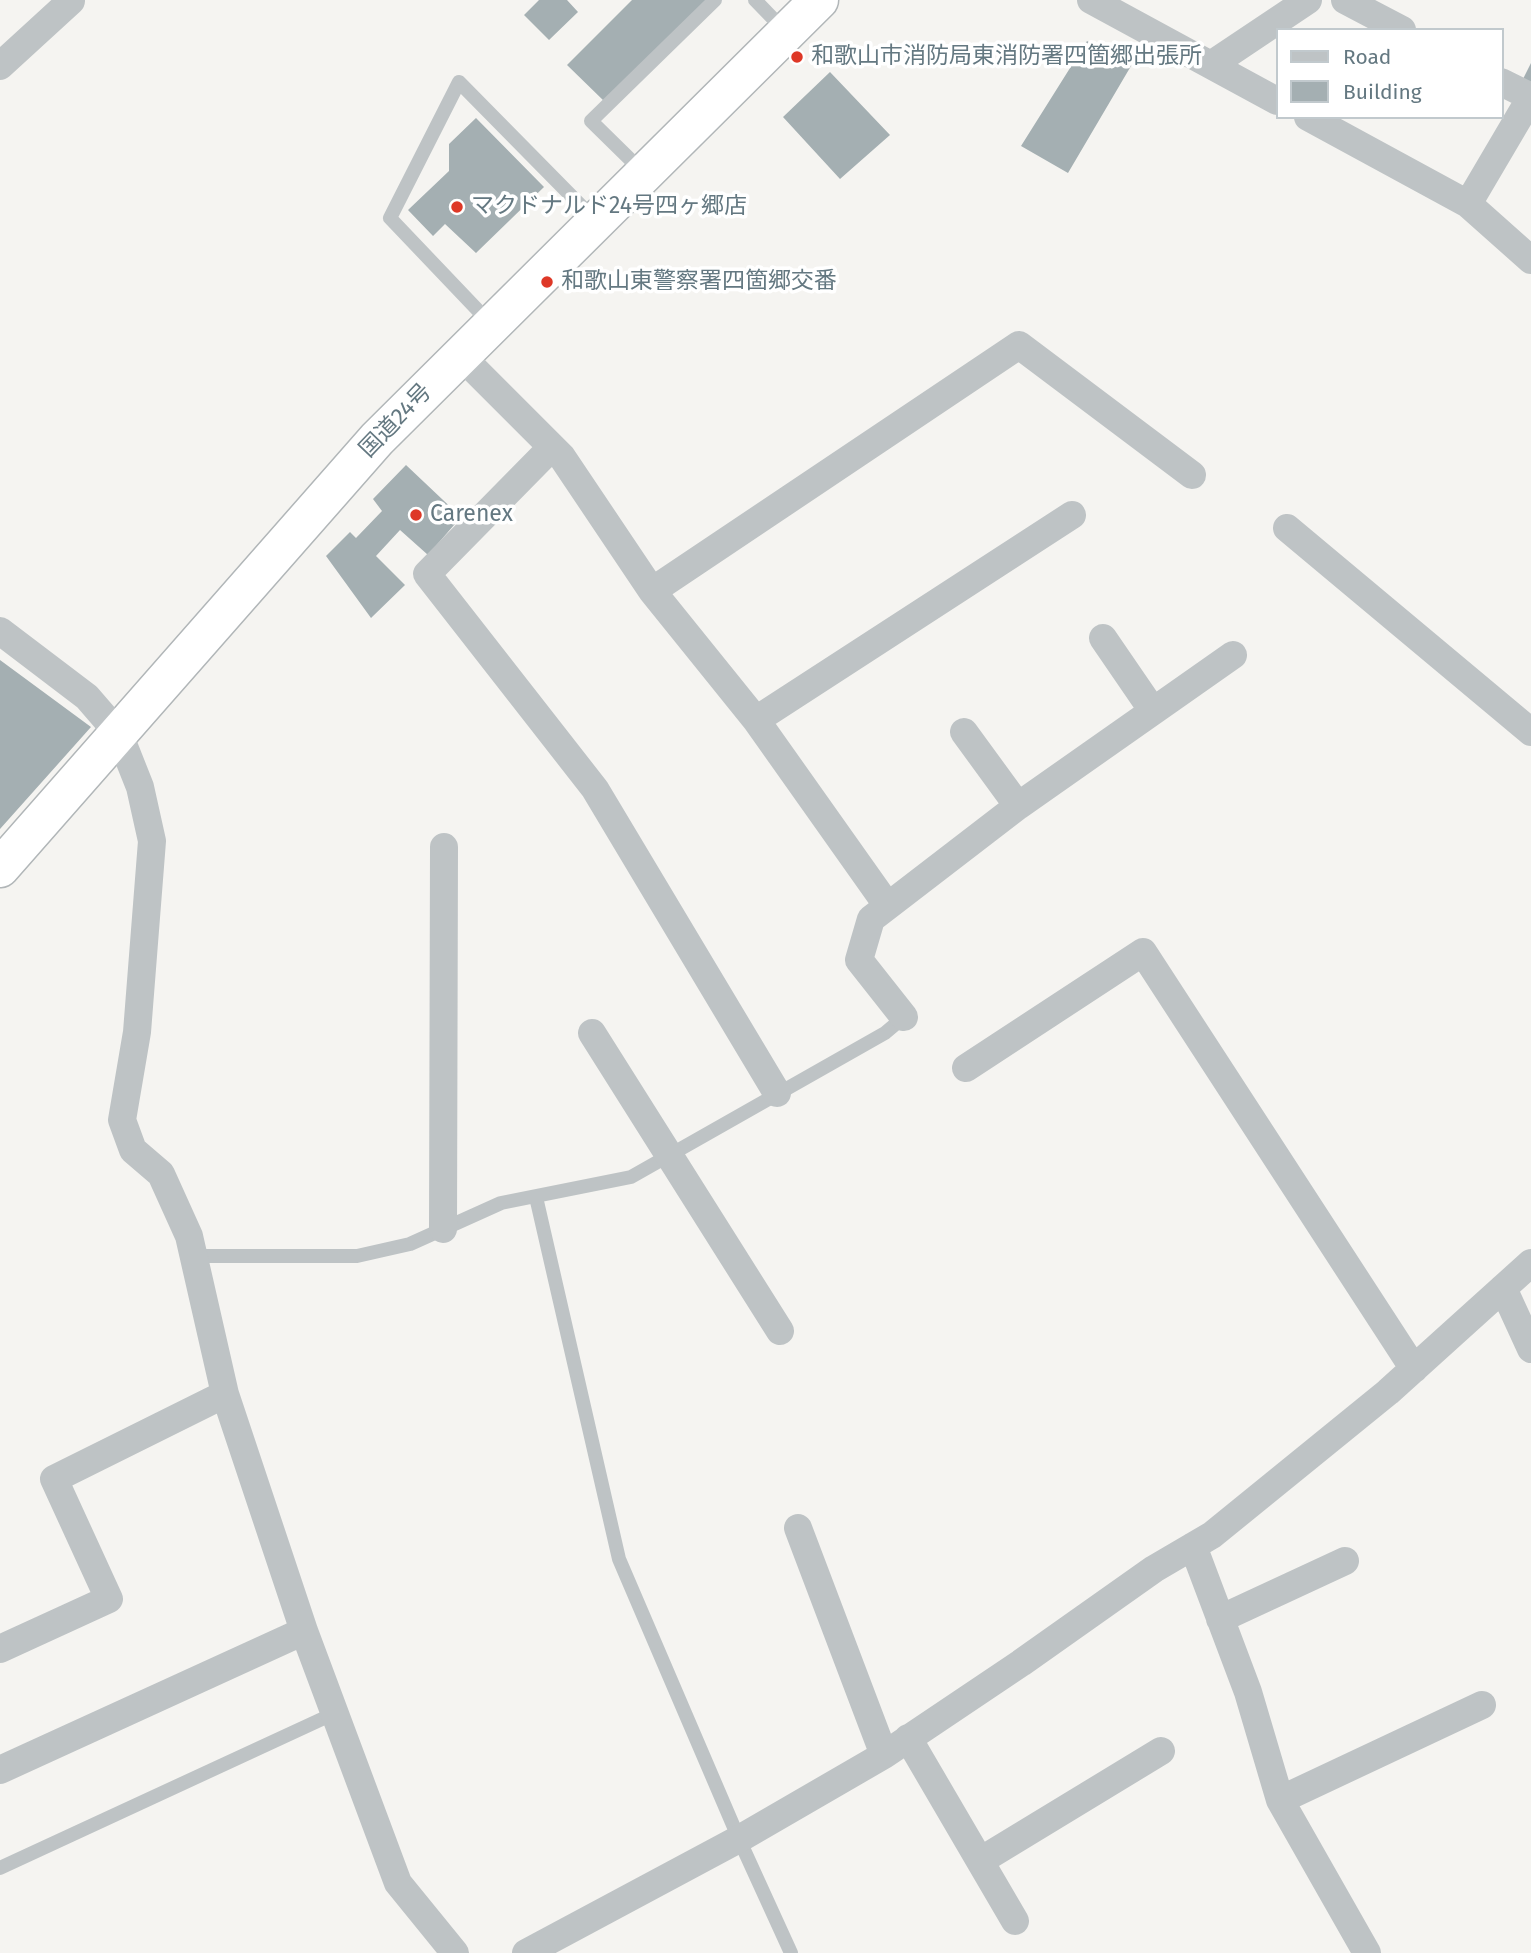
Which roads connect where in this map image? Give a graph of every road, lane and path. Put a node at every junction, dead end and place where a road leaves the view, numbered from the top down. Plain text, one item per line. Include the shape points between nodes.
1 (715, 0) edge
2 (755, 0) edge
3 (818, 0) edge
4 (1091, 0) edge
5 (1308, 0) edge
6 (1345, 0) edge
7 (71, 1) edge
8 (1131, 7) edge
9 (1398, 28) edge
10 (786, 32) junction
11 (1211, 65) junction
12 (0, 66) edge
13 (1503, 83) edge
14 (1531, 97) edge
15 (1276, 100) edge
16 (1312, 119) edge
17 (644, 173) junction
18 (1468, 204) junction
19 (596, 221) junction
20 (1531, 260) edge
21 (491, 324) junction
22 (460, 355) junction
23 (552, 447) junction
24 (1192, 475) dead end
25 (1072, 515) dead end
26 (1287, 528) dead end
27 (652, 591) junction
28 (0, 631) edge
29 (1103, 638) dead end
30 (1233, 655) dead end
31 (1153, 711) junction
32 (756, 720) junction
33 (964, 732) dead end
34 (1531, 732) edge
35 (119, 734) junction
36 (1018, 806) junction
37 (444, 847) dead end
38 (0, 868) edge
39 (887, 905) junction
40 (904, 1017) joint
41 (592, 1033) dead end
42 (966, 1068) dead end
43 (777, 1093) junction
44 (668, 1155) junction
45 (536, 1197) junction
46 (443, 1229) junction
47 (193, 1256) junction
48 (1531, 1263) edge
49 (1503, 1289) junction
50 (780, 1331) dead end
51 (1531, 1349) edge
52 (1414, 1369) junction
53 (225, 1394) junction
54 (797, 1528) dead end
55 (1192, 1546) junction
56 (1345, 1561) dead end
57 (1220, 1619) junction
58 (304, 1631) junction
59 (0, 1649) edge
60 (1482, 1705) dead end
61 (335, 1713) junction
62 (908, 1738) junction
63 (1161, 1751) dead end
64 (884, 1755) junction
65 (0, 1770) edge
66 (1280, 1800) junction
67 (739, 1839) junction
68 (980, 1861) junction
69 (0, 1868) edge
70 (1015, 1921) dead end
71 (455, 1953) edge
72 (526, 1953) edge
73 (791, 1953) edge
74 (1367, 1953) edge

1 - 17 lane via 591,121
2 - 10 lane
3 - 10 highway, 国道24号
4 - 8 street
5 - 11 street
6 - 9 street
7 - 12 street
8 - 11 street
10 - 17 highway, 国道24号
11 - 15 street
13 - 14 street
14 - 18 street
16 - 18 street
17 - 19 highway, 国道24号
18 - 20 street
19 - 21 highway, 国道24号
19 - 21 lane via 459,82 390,218
21 - 22 highway, 国道24号
22 - 23 street
22 - 35 highway, 国道24号 via 377,439
23 - 27 street
23 - 43 street via 427,574 595,789
24 - 27 street via 1019,345
25 - 32 street
26 - 34 street
27 - 32 street
28 - 35 street via 87,697
29 - 31 street
30 - 31 street
31 - 36 street
32 - 39 street
33 - 36 street
35 - 38 highway, 国道24号
35 - 47 street via 140,787 152,841 137,1032 122,1121 133,1150 161,1174
36 - 39 street
37 - 46 street
39 - 40 street via 871,919 859,960
40 - 43 lane via 885,1034
41 - 44 street
42 - 52 street via 1143,952
43 - 44 lane
44 - 45 lane via 631,1177
44 - 50 street
45 - 46 lane via 501,1203
45 - 67 lane via 620,1559
46 - 47 lane via 410,1244 357,1256
47 - 53 street
48 - 49 street
49 - 51 street
49 - 52 street
52 - 55 street via 1222,1527
53 - 58 street
53 - 59 street via 54,1479 109,1599
54 - 64 street
55 - 57 street
55 - 62 street
56 - 57 street
57 - 66 street via 1248,1692
58 - 61 street
58 - 65 street
60 - 66 street
61 - 69 lane
61 - 71 street via 398,1883
62 - 64 street
62 - 68 street
63 - 68 street
64 - 67 street
66 - 74 street
67 - 72 street
67 - 73 lane
68 - 70 street

